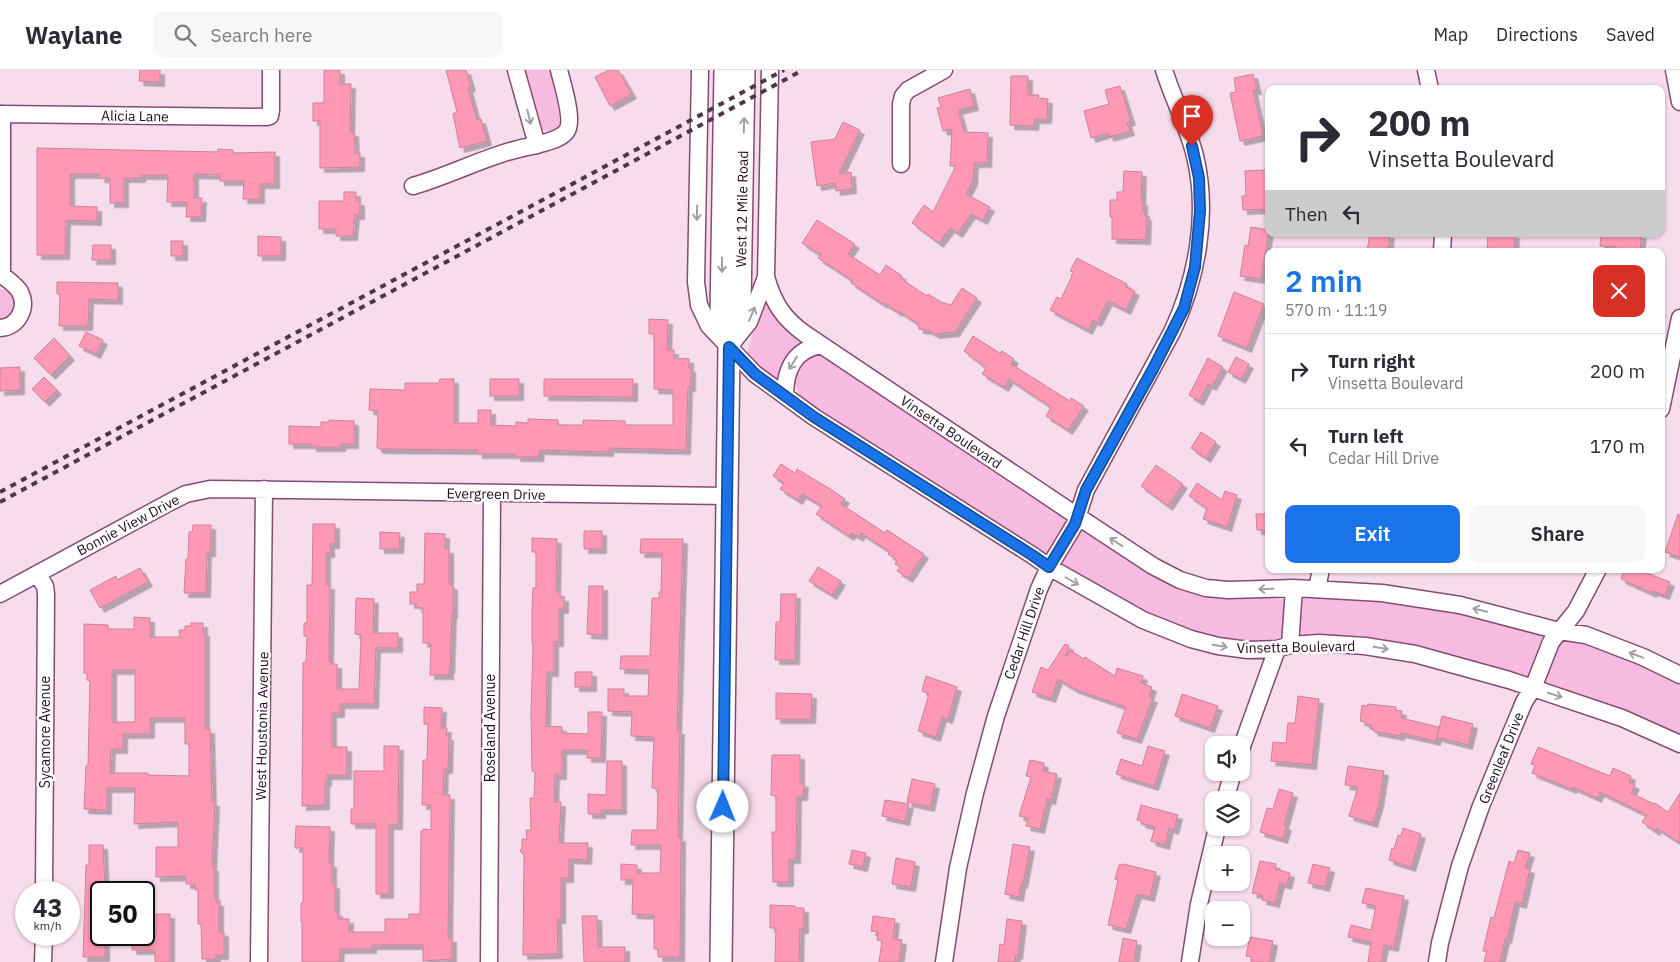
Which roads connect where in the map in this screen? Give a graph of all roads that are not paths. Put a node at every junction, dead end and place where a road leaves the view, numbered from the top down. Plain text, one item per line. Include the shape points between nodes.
1 (271, 70) edge
2 (516, 70) edge
3 (559, 70) edge
4 (700, 70) edge
5 (725, 70) edge
6 (744, 70) edge
7 (770, 70) edge
8 (944, 70) edge
9 (1164, 70) edge
10 (1426, 70) edge
11 (1674, 70) edge
12 (1429, 85) edge
13 (1680, 102) edge
14 (1, 114) edge
15 (536, 145) junction
16 (901, 164) dead end
17 (413, 186) dead end
18 (1, 276) edge
19 (766, 277) junction
20 (1680, 318) edge
21 (0, 328) edge
22 (821, 345) junction
23 (729, 347) junction
24 (1665, 390) edge
25 (785, 396) junction
26 (264, 489) junction
27 (492, 494) junction
28 (727, 496) junction
29 (1077, 516) junction
30 (1049, 567) junction
31 (1320, 573) edge
32 (1596, 573) edge
33 (38, 574) junction
34 (1294, 588) junction
35 (1317, 589) junction
36 (0, 594) edge
37 (1559, 630) junction
38 (1284, 647) junction
39 (1680, 675) edge
40 (1533, 688) junction
41 (1246, 736) edge
42 (1680, 744) edge
43 (1215, 836) edge
44 (44, 881) edge
45 (44, 946) edge
46 (44, 962) edge
47 (259, 962) edge
48 (489, 962) edge
49 (721, 962) edge
50 (944, 962) edge
51 (1190, 962) edge
52 (1437, 962) edge

1 - 14 street, Alicia Lane via 271,110 270,116 264,118
2 -> 15 street
3 - 15 street via 569,114 567,131 560,137
4 -> 23 street, Vinsetta Boulevard via 696,294 709,326
5 -> 23 main road, West 12 Mile Road via 722,316
23 -> 6 main road, West 12 Mile Road via 740,306
7 - 19 street, Vinsetta Boulevard
8 - 16 street via 903,96
9 - 29 street, Cedar Hill Drive via 1189,135 1199,178 1195,267 1184,308 1086,490
10 - 12 street
11 - 13 street
14 - 18 street
15 - 17 street via 501,153
18 - 21 street via 16,287 23,303 18,319 10,326
19 - 22 street, Vinsetta Boulevard via 783,315
23 -> 19 street, Vinsetta Boulevard via 749,322
20 - 24 street
22 -> 25 street via 795,358 787,376
22 - 29 street, Vinsetta Boulevard
23 - 25 street, Vinsetta Boulevard via 755,374
23 - 28 main road, West 12 Mile Road
25 - 30 street, Vinsetta Boulevard
26 - 27 street, Evergreen Drive
26 - 33 street, Bonnie View Drive via 210,489 186,494
26 - 47 street, West Houstonia Avenue
27 - 28 street, Evergreen Drive
27 - 48 street, Roseland Avenue
28 - 49 main road, West 12 Mile Road
29 - 30 street, Cedar Hill Drive
34 -> 29 street, Vinsetta Boulevard via 1228,590 1193,585 1153,566
30 -> 38 street, Vinsetta Boulevard via 1115,606 1169,631 1218,646 1248,650
30 - 50 street, Cedar Hill Drive via 1010,672 986,752 958,868
31 - 35 street
32 - 37 street, Greenleaf Drive via 1576,611
33 - 36 street, Bonnie View Drive
33 - 44 street, Sycamore Avenue via 46,594
34 - 35 street, Vinsetta Boulevard
34 - 38 street
37 -> 35 street, Vinsetta Boulevard via 1412,596
39 -> 37 street, Vinsetta Boulevard via 1586,635
37 - 40 street, Greenleaf Drive
38 -> 40 street, Vinsetta Boulevard via 1342,644 1415,654
38 - 41 street
40 -> 42 street, Vinsetta Boulevard via 1622,718
40 - 52 street, Greenleaf Drive via 1524,702 1481,806 1460,866
43 - 51 street
45 - 46 street

